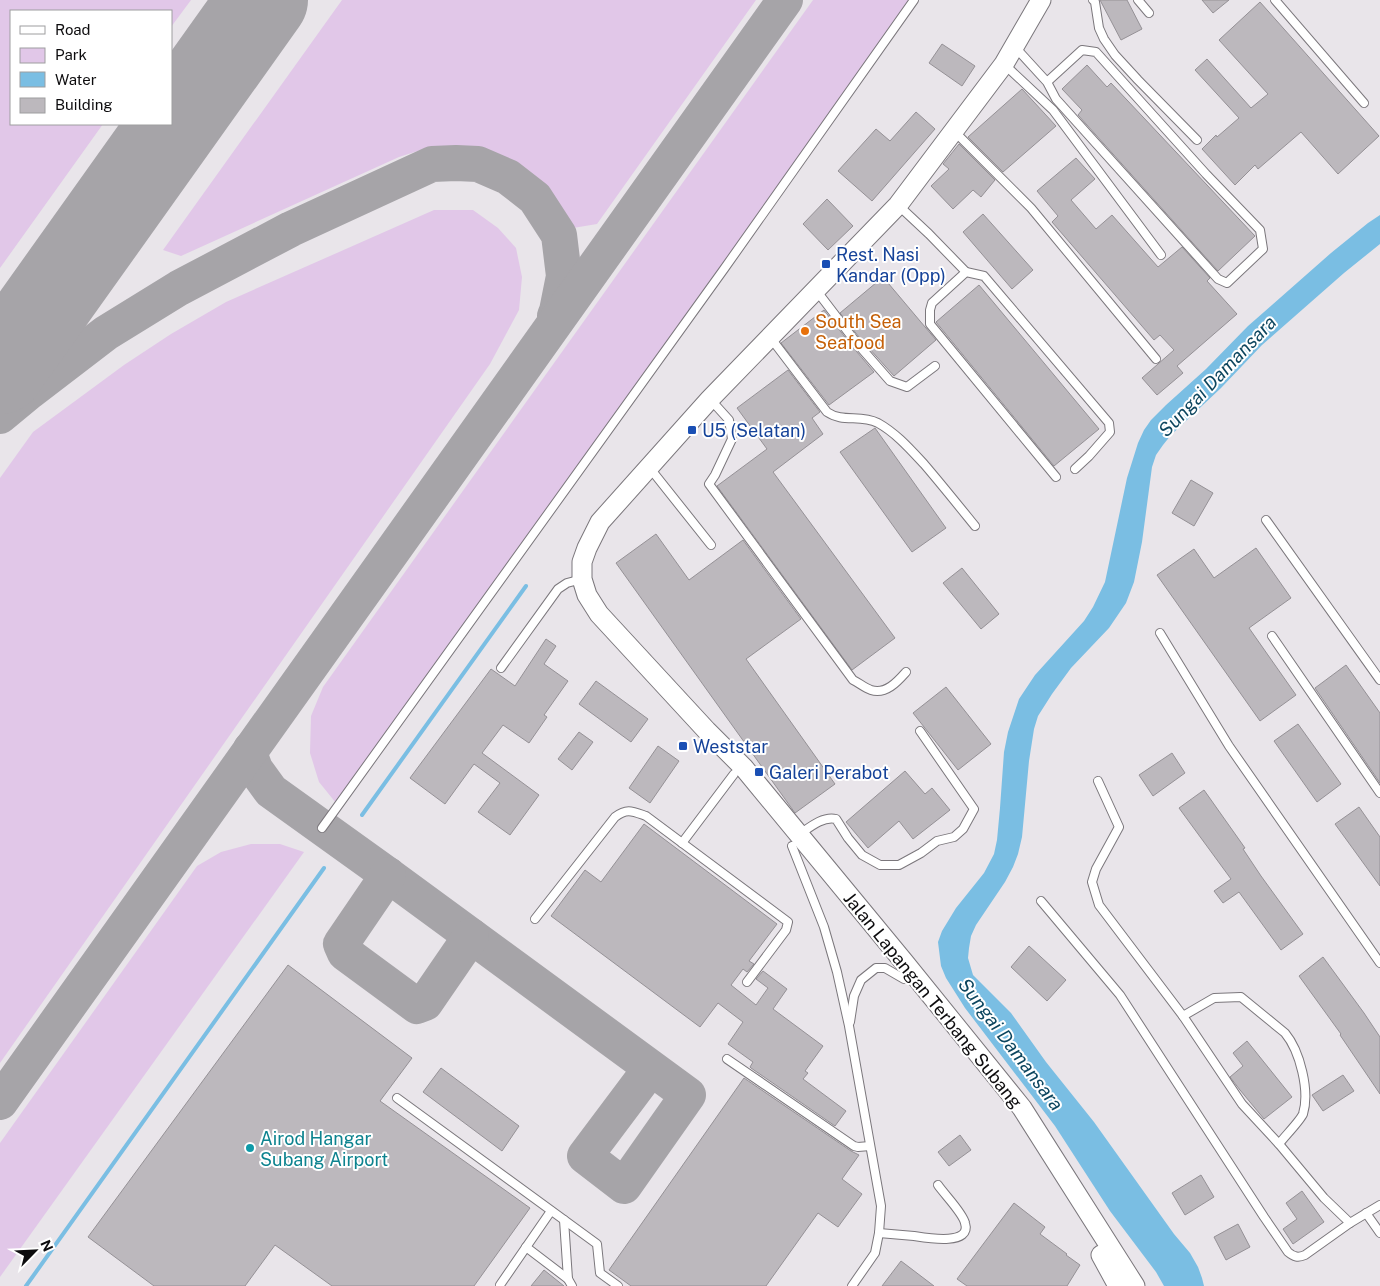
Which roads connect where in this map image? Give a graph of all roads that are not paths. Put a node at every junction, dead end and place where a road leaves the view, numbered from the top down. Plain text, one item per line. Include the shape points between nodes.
1 (914, 0) edge
2 (1041, 0) edge
3 (1138, 0) edge
4 (1275, 0) edge
5 (1095, 1) edge
6 (1149, 13) dead end
7 (1015, 46) junction
8 (1004, 64) junction
9 (1047, 82) junction
10 (1364, 103) dead end
11 (954, 131) junction
12 (1197, 140) dead end
13 (898, 205) junction
14 (1161, 255) dead end
15 (966, 272) junction
16 (816, 290) junction
17 (770, 337) junction
18 (1156, 359) dead end
19 (935, 366) dead end
20 (710, 399) junction
21 (649, 467) junction
22 (1075, 469) dead end
23 (1056, 477) dead end
24 (1266, 520) dead end
25 (975, 526) dead end
26 (711, 545) dead end
27 (582, 579) junction
28 (1160, 632) dead end
29 (1272, 636) dead end
30 (501, 668) dead end
31 (906, 672) dead end
32 (1380, 680) edge
33 (707, 731) junction
34 (920, 731) dead end
35 (734, 774) junction
36 (1098, 781) dead end
37 (1380, 793) edge
38 (322, 828) dead end
39 (796, 840) junction
40 (682, 843) junction
41 (1042, 901) dead end
42 (535, 919) dead end
43 (1380, 963) edge
44 (904, 979) junction
45 (747, 982) dead end
46 (1183, 1016) junction
47 (849, 1026) junction
48 (727, 1059) dead end
49 (397, 1098) dead end
50 (1279, 1144) junction
51 (870, 1146) junction
52 (938, 1185) dead end
53 (1380, 1205) edge
54 (551, 1210) junction
55 (1366, 1213) junction
56 (564, 1220) junction
57 (1350, 1224) junction
58 (880, 1233) junction
59 (1380, 1233) edge
60 (526, 1247) junction
61 (570, 1283) edge
62 (500, 1286) edge
63 (618, 1286) edge
64 (852, 1286) edge
65 (1118, 1286) edge
66 (1135, 1286) edge

1 - 38 lane
2 - 7 street, Jalan Lapangan Terbang Subang
3 - 6 lane
4 - 10 lane
5 - 12 lane via 1099,28 1115,55
7 - 8 street, Jalan Lapangan Terbang Subang
7 - 9 lane
8 - 11 street, Jalan Lapangan Terbang Subang
8 - 14 lane via 1054,110
9 - 9 lane via 1082,50 1096,52 1260,230 1263,249 1227,283 1218,279 1056,99
11 - 13 street, Jalan Lapangan Terbang Subang
11 - 18 lane via 1031,208
13 - 15 lane
13 - 16 street, Jalan Lapangan Terbang Subang
15 - 22 lane via 984,276 1109,423 1110,432
15 - 23 lane via 932,303 930,324
16 - 17 street, Jalan Lapangan Terbang Subang
16 - 19 lane via 890,381 907,387
17 - 20 street, Jalan Lapangan Terbang Subang
17 - 25 lane via 827,412 844,418 869,419 892,432
20 - 21 street, Jalan Lapangan Terbang Subang
20 - 31 lane via 729,420 732,439 709,484 853,680 879,691 893,686
21 - 26 lane
21 - 27 street, Jalan Lapangan Terbang Subang via 600,522 582,562
24 - 32 lane
27 - 30 lane via 558,589
27 - 33 street, Jalan Lapangan Terbang Subang via 599,614
28 - 43 lane via 1229,746
29 - 37 lane
33 - 35 street, Jalan Lapangan Terbang Subang
33 - 39 street, Jalan Lapangan Terbang Subang via 744,768
34 - 39 lane via 974,809 963,829 899,865 880,865 862,855 836,820 831,818 821,821
35 - 39 street, Jalan Lapangan Terbang Subang
35 - 40 lane
36 - 46 lane via 1119,826 1092,882 1099,905
39 - 44 street, Jalan Lapangan Terbang Subang
39 - 47 lane, Jalan Lapangan Terbang Subang via 837,972
39 - 66 street, Jalan Lapangan Terbang Subang via 1022,1108
40 - 42 lane via 646,816 630,810 621,812
40 - 45 lane via 788,922 786,930
41 - 57 lane via 1120,995 1288,1252 1298,1257 1305,1255
44 - 47 lane via 885,968 876,968 861,980 854,996
44 - 65 street, Jalan Lapangan Terbang Subang via 1018,1121 1083,1223
46 - 50 lane via 1242,1104
46 - 50 lane via 1214,998 1241,997 1291,1039 1302,1071 1305,1098 1302,1115
47 - 51 lane, Jalan Lapangan Terbang Subang
48 - 51 lane via 854,1146
49 - 54 lane
50 - 57 lane
51 - 58 lane, Jalan Lapangan Terbang Subang via 881,1206
52 - 58 lane via 965,1220 965,1233 946,1240
53 - 55 lane
54 - 56 lane
54 - 60 lane
55 - 57 lane
55 - 59 lane
56 - 61 lane
56 - 63 lane via 597,1244 600,1273
58 - 64 lane, Jalan Lapangan Terbang Subang via 875,1253
60 - 61 lane
60 - 62 lane

